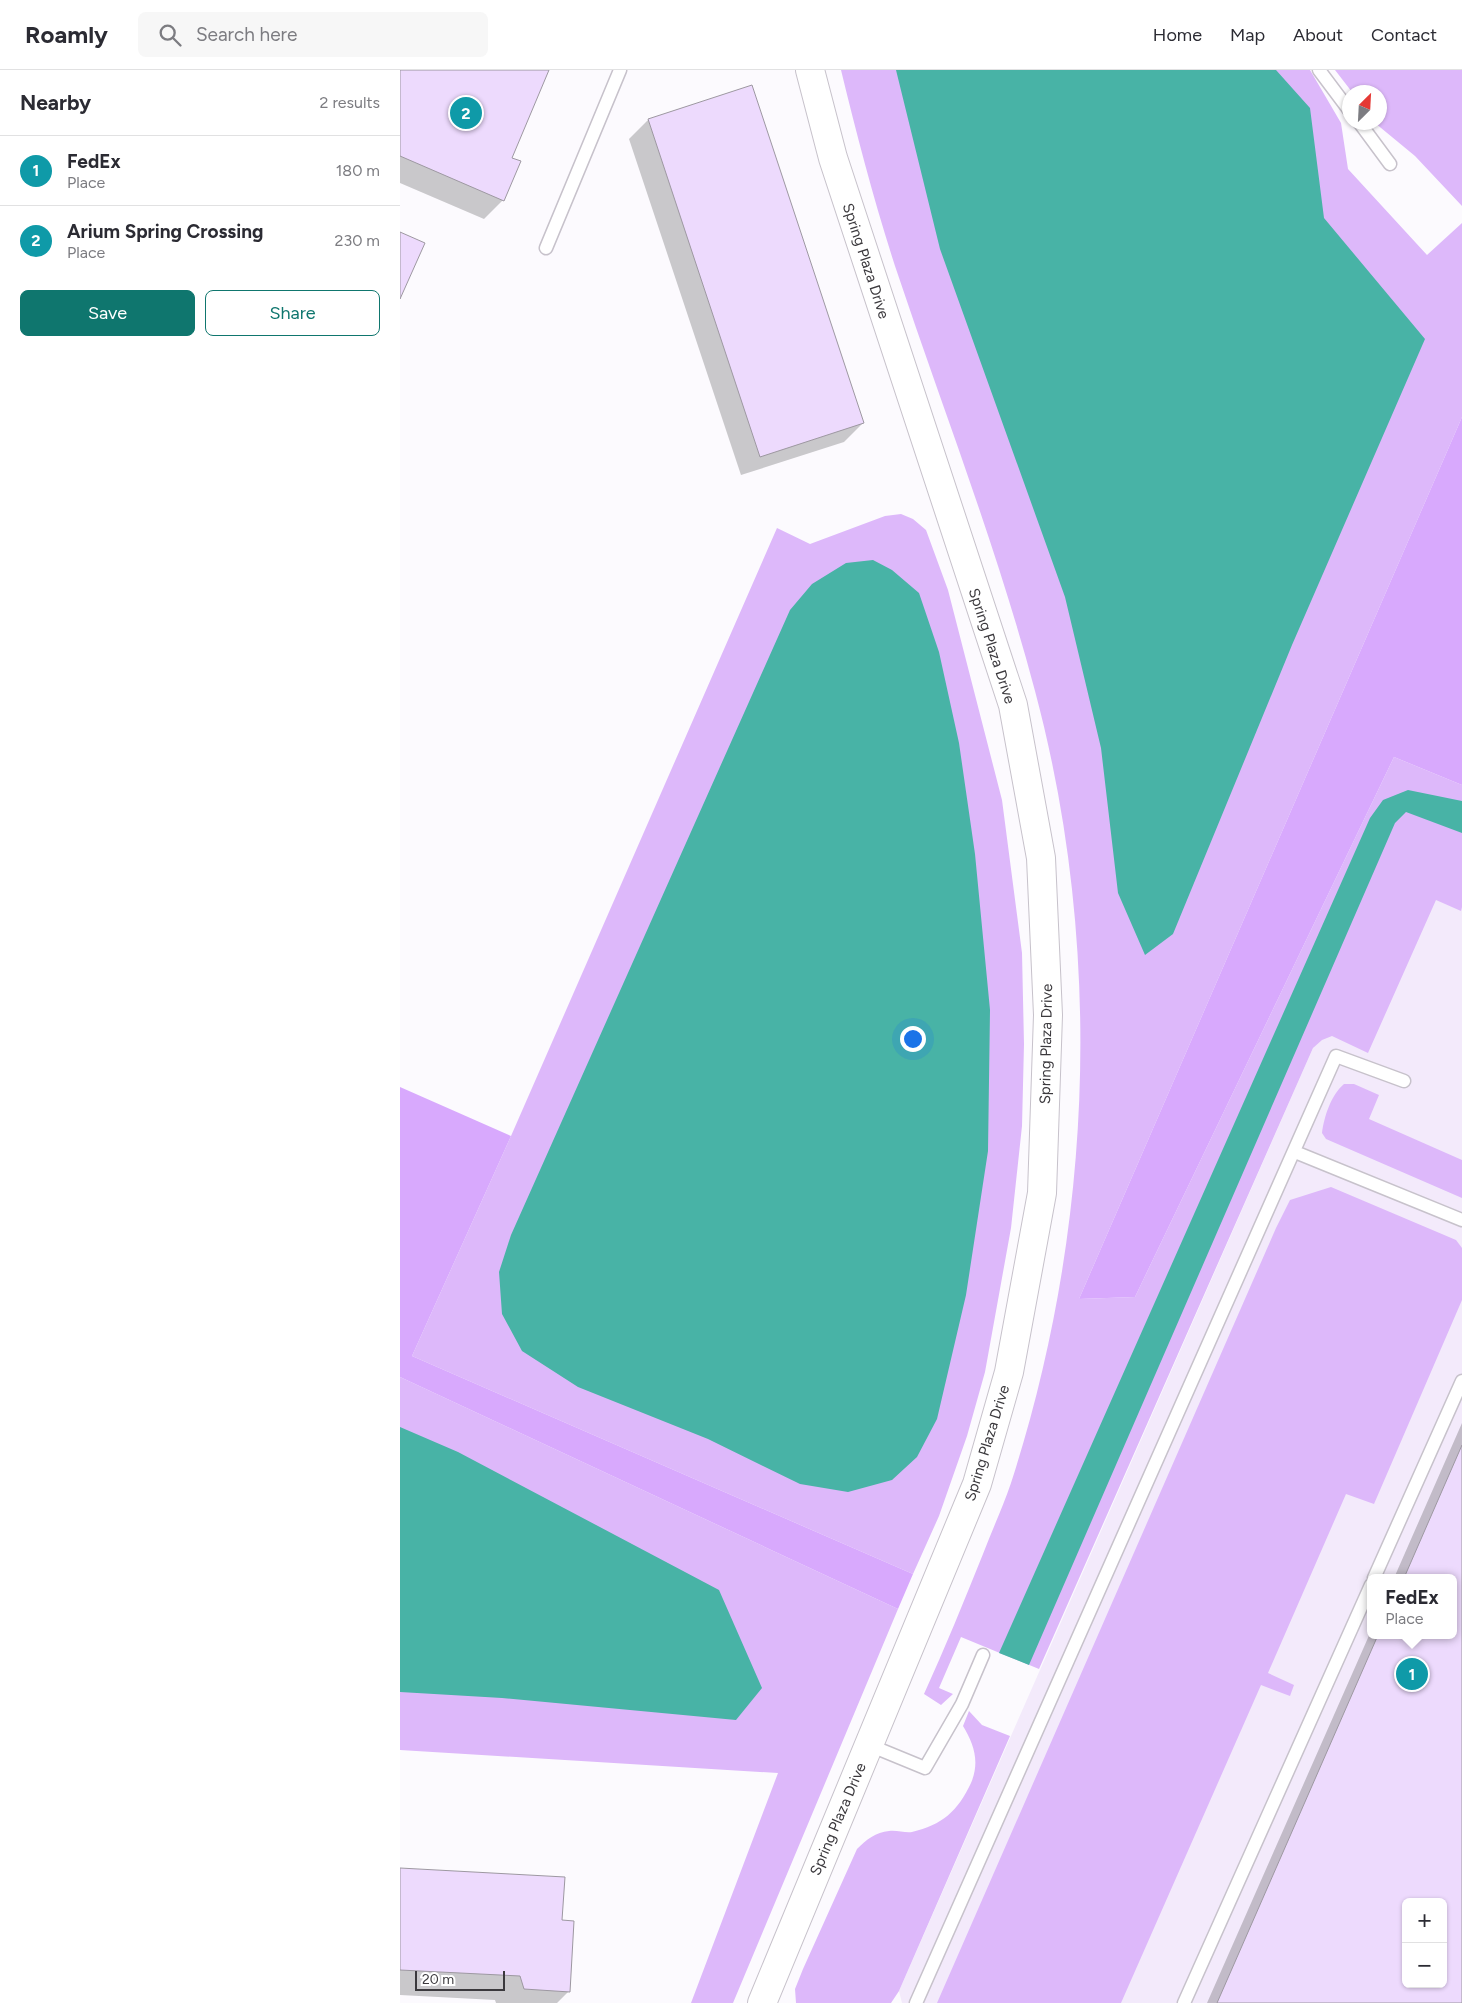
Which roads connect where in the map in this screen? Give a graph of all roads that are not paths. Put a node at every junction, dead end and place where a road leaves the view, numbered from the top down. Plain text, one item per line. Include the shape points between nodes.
1 (620, 70) edge
2 (810, 70) edge
3 (1319, 70) edge
4 (1342, 100) edge
5 (1365, 130) edge
6 (1390, 164) dead end
7 (546, 248) dead end
8 (1404, 1081) dead end
9 (1295, 1152) junction
10 (1462, 1220) edge
11 (1462, 1381) edge
12 (1376, 1574) edge
13 (1367, 1594) edge
14 (983, 1655) dead end
15 (869, 1746) junction
16 (762, 2003) edge
17 (916, 2003) edge
18 (1184, 2003) edge

1 - 7 lane
2 - 15 street, Spring Plaza Drive via 833,158 1013,705 1041,858 1048,1015 1042,1193 1009,1372 977,1484
3 - 4 lane
5 - 6 lane
8 - 9 lane via 1336,1056
9 - 10 lane
9 - 17 lane
11 - 12 lane
13 - 18 lane
14 - 15 lane via 962,1704 925,1768
15 - 16 street, Spring Plaza Drive

